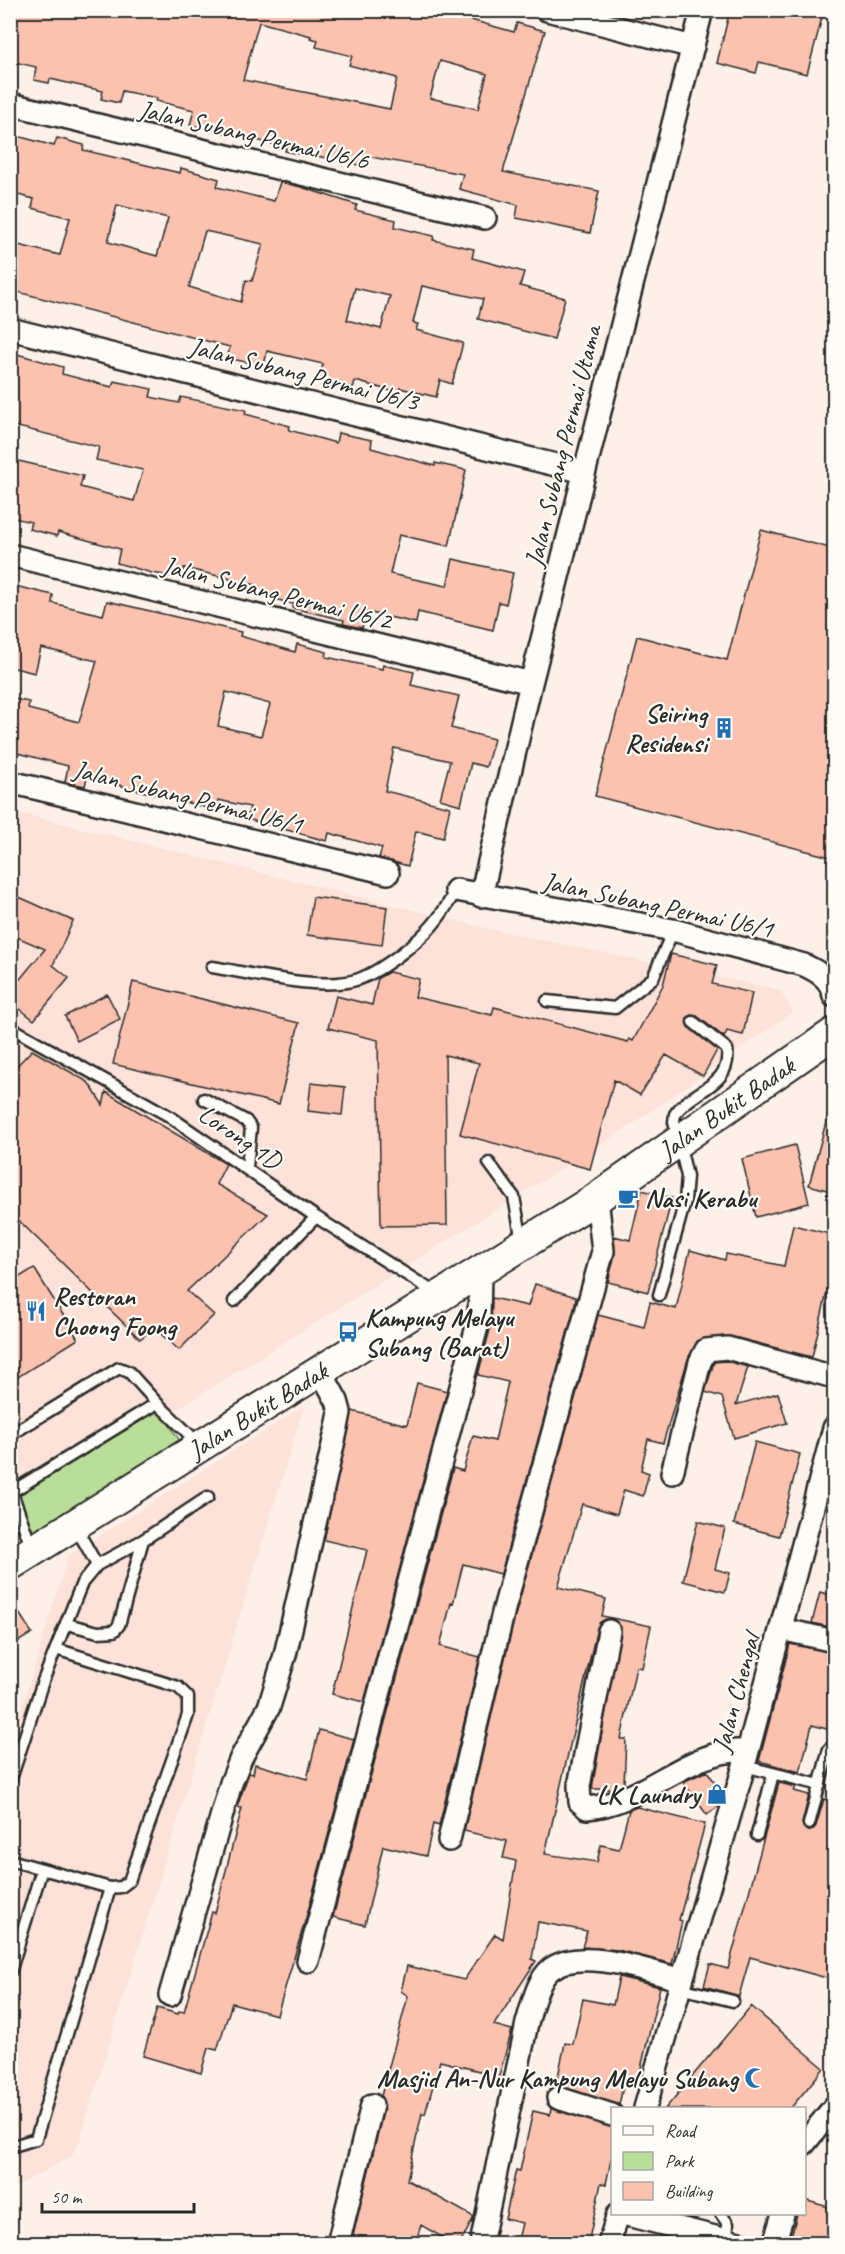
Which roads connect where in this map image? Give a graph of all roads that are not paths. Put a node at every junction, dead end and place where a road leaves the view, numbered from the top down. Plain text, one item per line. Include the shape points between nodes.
1 (547, 10) edge
2 (702, 10) edge
3 (693, 47) junction
4 (10, 104) edge
5 (485, 218) dead end
6 (10, 329) edge
7 (584, 472) junction
8 (10, 555) edge
9 (531, 683) junction
10 (10, 782) edge
11 (388, 873) dead end
12 (456, 890) joint
13 (481, 896) junction
14 (673, 930) junction
15 (212, 967) dead end
16 (834, 996) edge
17 (547, 1001) dead end
18 (693, 1022) dead end
19 (10, 1027) edge
20 (834, 1033) edge
21 (204, 1099) dead end
22 (680, 1139) junction
23 (489, 1163) dead end
24 (247, 1167) junction
25 (597, 1198) junction
26 (316, 1216) junction
27 (522, 1245) junction
28 (480, 1273) junction
29 (438, 1295) junction
30 (659, 1295) dead end
31 (234, 1301) dead end
32 (321, 1372) junction
33 (834, 1377) edge
34 (157, 1403) junction
35 (834, 1428) edge
36 (10, 1435) edge
37 (202, 1447) junction
38 (830, 1468) edge
39 (672, 1473) dead end
40 (12, 1489) edge
41 (208, 1497) dead end
42 (75, 1526) junction
43 (143, 1540) junction
44 (17, 1559) edge
45 (97, 1565) junction
46 (67, 1624) junction
47 (781, 1629) junction
48 (609, 1631) dead end
49 (834, 1641) edge
50 (56, 1649) junction
51 (829, 1749) dead end
52 (746, 1759) junction
53 (773, 1774) junction
54 (10, 1782) edge
55 (820, 1785) junction
56 (809, 1824) dead end
57 (757, 1834) dead end
58 (450, 1840) dead end
59 (10, 1860) edge
60 (42, 1869) junction
61 (110, 1888) junction
62 (308, 1961) dead end
63 (10, 1972) edge
64 (681, 1984) junction
65 (171, 1995) dead end
66 (733, 2001) dead end
67 (558, 2098) dead end
68 (372, 2105) dead end
69 (646, 2107) edge
70 (834, 2107) edge
71 (611, 2115) edge
72 (806, 2142) edge
73 (10, 2147) edge
74 (618, 2215) edge
75 (626, 2215) edge
76 (722, 2215) edge
77 (783, 2215) edge
78 (735, 2241) edge
79 (338, 2244) edge
80 (481, 2244) edge
81 (609, 2244) edge
82 (774, 2244) edge

1 - 3 street
2 - 3 street, Jalan Subang Permai Utama
3 - 7 street, Jalan Subang Permai Utama
4 - 5 street, Jalan Subang Permai U6/6
6 - 7 street, Jalan Subang Permai U6/3
7 - 9 street, Jalan Subang Permai Utama
8 - 9 street, Jalan Subang Permai U6/2
9 - 13 street, Jalan Subang Permai Utama
10 - 11 street, Jalan Subang Permai U6/1
12 - 13 street, Jalan Subang Permai U6/1
12 - 15 lane via 441,918 426,934 384,967 357,980 316,983
13 - 14 street, Jalan Subang Permai U6/1
14 - 16 street, Jalan Subang Permai U6/1 via 804,965 832,984
14 - 17 lane via 654,978 615,1008
18 - 22 lane via 727,1049 729,1061 725,1073 675,1114
19 - 24 lane, Lorong 1D via 169,1116
20 - 22 main road, Jalan Bukit Badak
21 - 24 lane via 246,1121 251,1128
22 - 25 main road, Jalan Bukit Badak
22 - 30 lane via 687,1176 685,1202
23 - 27 lane via 514,1197
24 - 26 lane, Lorong 1D
25 - 27 main road, Jalan Bukit Badak
25 - 58 street via 603,1251 504,1609
26 - 29 lane, Lorong 1D
26 - 31 lane
27 - 28 main road, Jalan Bukit Badak
28 - 29 main road, Jalan Bukit Badak
28 - 62 street via 479,1319
29 - 32 main road, Jalan Bukit Badak
32 - 37 main road, Jalan Bukit Badak
32 - 65 street via 340,1412 285,1655 269,1707 240,1758 231,1783
33 - 39 street via 727,1348 706,1350
34 - 36 lane via 129,1372 119,1368
34 - 37 lane
34 - 40 lane
35 - 38 street, Jalan Chengal
37 - 42 main road, Jalan Bukit Badak
38 - 47 street, Jalan Chengal
40 - 44 lane
41 - 43 lane
42 - 44 main road, Jalan Bukit Badak
42 - 45 lane
43 - 45 lane
43 - 46 lane via 114,1631 98,1632
45 - 46 lane via 82,1583
46 - 50 lane
47 - 49 street
47 - 52 street, Jalan Chengal
48 - 52 street via 579,1786 580,1802 587,1808 623,1800 720,1752
50 - 54 lane
50 - 61 lane via 162,1681 189,1696 188,1715 129,1881 122,1887
51 - 55 lane
52 - 53 lane
52 - 64 street, Jalan Chengal
53 - 55 lane
53 - 57 lane
55 - 56 lane
59 - 60 lane
60 - 61 lane
60 - 63 lane
61 - 73 lane via 36,2139
64 - 66 lane
64 - 69 street, Jalan Chengal
64 - 80 street via 611,1961 572,1961 551,1969 536,1993 527,2023
67 - 71 street
68 - 79 street
70 - 72 street
74 - 81 street
75 - 78 street
76 - 78 lane
77 - 82 street

